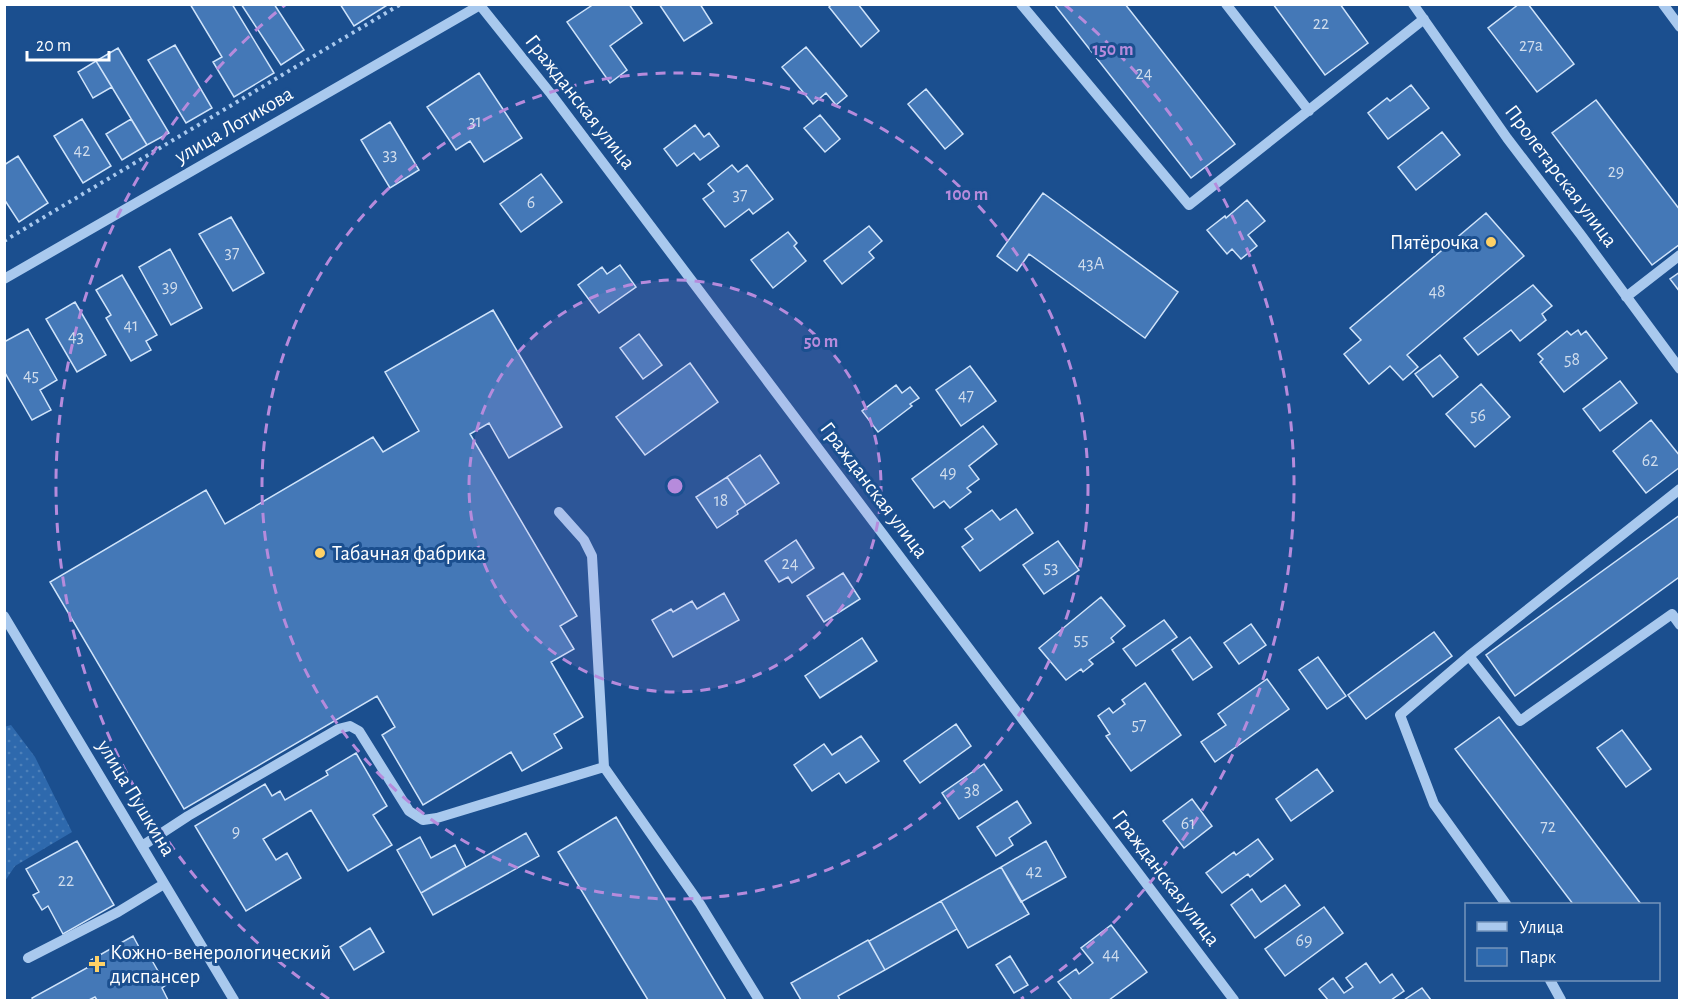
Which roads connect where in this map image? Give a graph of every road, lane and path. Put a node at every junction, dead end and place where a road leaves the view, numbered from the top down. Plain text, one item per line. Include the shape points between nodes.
1 (401, 4) edge
2 (1021, 4) edge
3 (1226, 4) edge
4 (1413, 4) edge
5 (1663, 4) edge
6 (481, 5) edge
7 (1424, 19) junction
8 (1680, 27) edge
9 (1309, 111) junction
10 (4, 241) edge
11 (1680, 255) edge
12 (4, 279) edge
13 (1626, 297) junction
14 (1680, 369) edge
15 (1680, 489) edge
16 (559, 512) dead end
17 (4, 616) edge
18 (1680, 625) edge
19 (1469, 656) junction
20 (604, 767) junction
21 (142, 846) junction
22 (164, 884) junction
23 (1505, 903) edge
24 (28, 958) dead end
25 (1551, 981) edge
26 (234, 1000) edge
27 (759, 1000) edge
28 (1234, 1000) edge
29 (1561, 1000) edge

1 - 10 path
2 - 9 street via 1189,205
3 - 9 street
4 - 7 street, Пролетарская улица
5 - 8 street
6 - 12 street, улица Лотикова
6 - 28 street, Гражданская улица
7 - 9 street
7 - 13 street, Пролетарская улица
11 - 13 street
13 - 14 street, Пролетарская улица
15 - 19 street
16 - 20 street via 584,540 592,556
17 - 21 street, улица Пушкина
18 - 19 street via 1672,614 1520,721
19 - 23 street via 1400,715 1434,804
20 - 21 street via 423,820 409,811 359,731 350,726 338,729
20 - 27 street via 700,904
21 - 22 street, улица Пушкина
22 - 24 street
22 - 26 street, улица Пушкина
25 - 29 street

